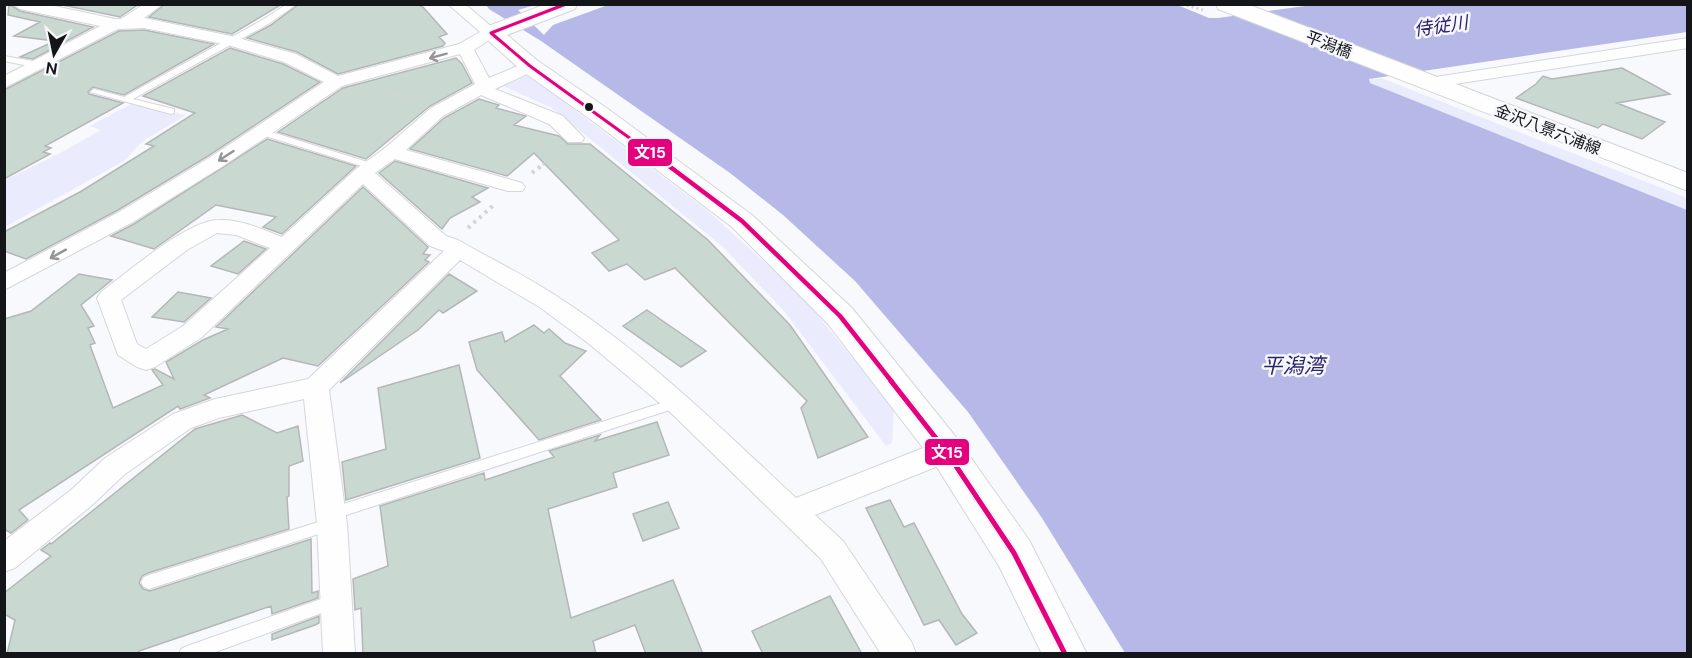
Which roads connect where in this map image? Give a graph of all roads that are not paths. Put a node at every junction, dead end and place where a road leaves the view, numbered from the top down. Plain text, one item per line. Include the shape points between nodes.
1 (20, 4) edge
2 (156, 4) edge
3 (293, 4) edge
4 (441, 4) edge
5 (567, 4) edge
6 (1226, 4) edge
7 (55, 7) edge
8 (457, 7) edge
9 (119, 24) junction
10 (231, 41) junction
11 (478, 41) junction
12 (1688, 43) edge
13 (4, 58) edge
14 (39, 66) junction
15 (530, 66) junction
16 (1419, 79) junction
17 (336, 82) junction
18 (4, 83) edge
19 (485, 86) junction
20 (94, 92) dead end
21 (126, 99) junction
22 (171, 111) dead end
23 (262, 132) junction
24 (575, 138) dead end
25 (392, 152) junction
26 (367, 169) junction
27 (1688, 183) edge
28 (515, 187) dead end
29 (283, 245) junction
30 (458, 250) junction
31 (4, 283) edge
32 (316, 387) junction
33 (677, 403) junction
34 (946, 451) junction
35 (793, 511) junction
36 (331, 519) junction
37 (4, 559) edge
38 (149, 582) dead end
39 (335, 601) junction
40 (187, 654) edge
41 (339, 654) edge
42 (900, 654) edge
43 (1065, 654) edge

1 - 7 street
2 - 9 street
3 - 10 lane
4 - 8 street
5 - 11 street
6 - 16 street, 平潟橋
7 - 9 street
8 - 11 street
9 - 10 street via 144,23
9 - 14 street
10 - 17 street via 290,58
10 - 21 lane
11 - 15 street
11 -> 17 street
11 - 19 street
12 - 16 street
13 - 14 lane
14 - 18 street
15 - 19 street
15 - 34 street via 703,191 777,253 840,316
16 - 27 street, 金沢八景六浦線
17 - 23 street
19 - 24 street via 488,92 556,120
19 - 25 street via 437,112
20 - 21 lane
21 - 22 lane
23 - 26 lane
23 -> 31 street via 126,217
25 - 26 street
25 - 28 street
26 - 29 street
26 - 30 street via 438,241
29 - 29 street via 192,332 146,361 127,349 109,298 164,256 214,226 240,229
30 - 32 street
30 - 33 street via 549,302
32 - 36 street
32 - 37 street via 215,409 182,422 115,466
33 - 35 street
33 - 36 lane
34 - 35 street
34 - 43 street via 1014,553
35 - 42 street via 832,550
36 - 38 lane
36 - 39 street
39 - 40 lane
39 - 41 street

